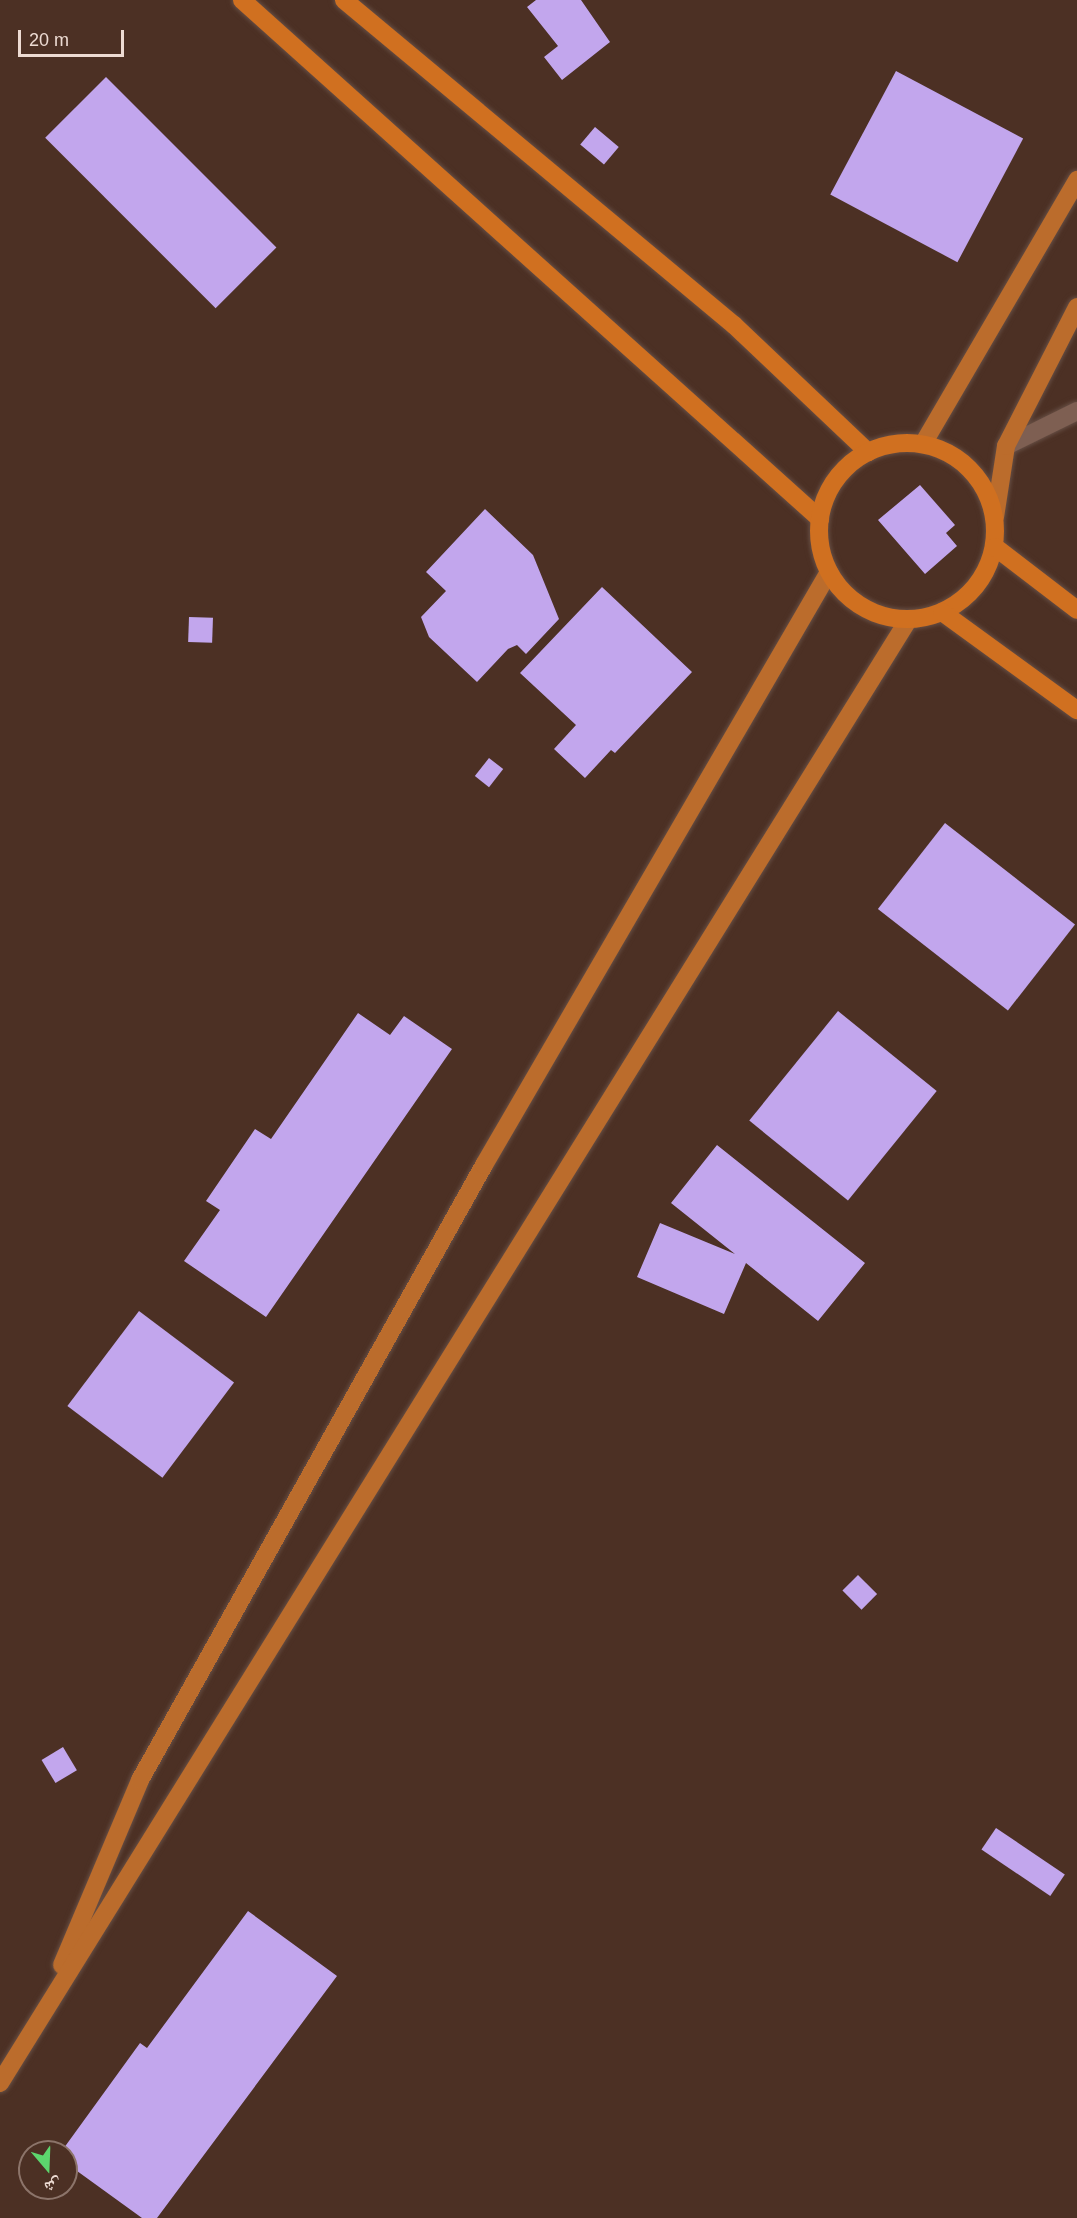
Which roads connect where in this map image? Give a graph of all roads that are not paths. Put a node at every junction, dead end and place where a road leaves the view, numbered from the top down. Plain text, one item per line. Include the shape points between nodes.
1 (242, 0) edge
2 (344, 0) edge
3 (1077, 180) edge
4 (1077, 307) edge
5 (1077, 411) edge
6 (923, 444) junction
7 (1006, 446) junction
8 (868, 452) junction
9 (995, 517) junction
10 (820, 519) junction
11 (995, 547) junction
12 (829, 572) junction
13 (1077, 610) edge
14 (942, 612) junction
15 (908, 620) junction
16 (1077, 710) edge
17 (40, 2016) junction
18 (0, 2083) edge

1 - 10 highway
2 - 8 highway via 734,325
3 - 6 main road
4 - 7 main road
5 - 7 lane
6 - 8 highway via 895,444
6 - 9 highway via 949,453 971,469 987,491
7 - 9 main road
8 - 10 highway via 845,468 828,491
9 - 11 highway
10 - 12 highway via 820,546
11 - 13 highway
11 - 14 highway via 985,574 967,596
12 - 15 highway via 843,592 862,607 884,617
12 - 17 main road via 484,1165 140,1780
14 - 15 highway
14 - 16 highway
15 - 17 main road
17 - 18 main road

